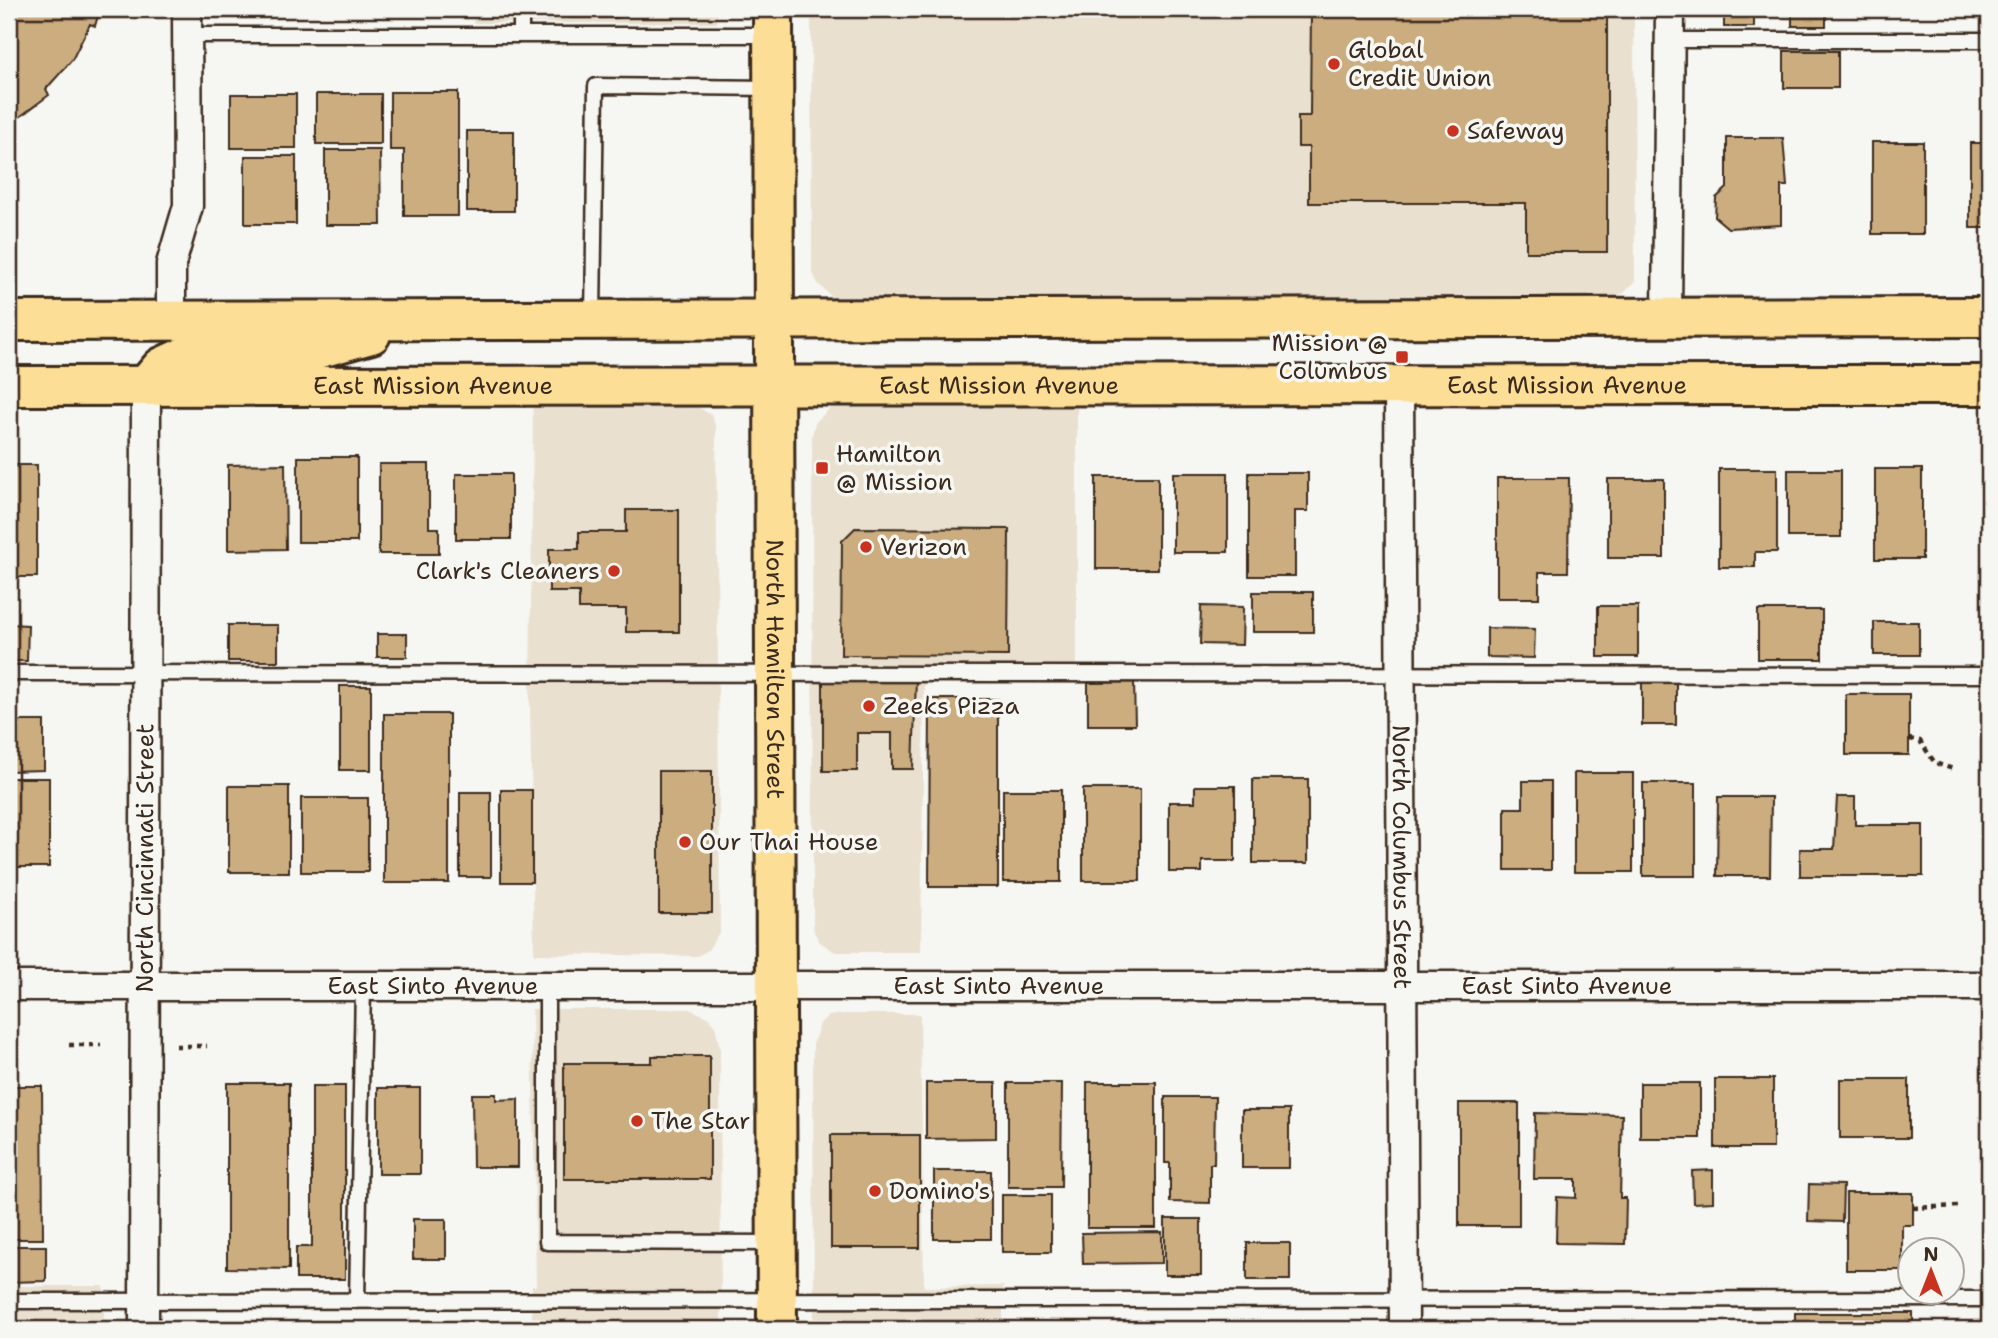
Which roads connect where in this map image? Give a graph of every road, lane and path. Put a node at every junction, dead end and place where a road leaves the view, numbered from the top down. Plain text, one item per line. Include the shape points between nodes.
1 (521, 9) edge
2 (571, 9) edge
3 (615, 9) edge
4 (1670, 9) edge
5 (187, 22) edge
6 (773, 22) edge
7 (521, 35) junction
8 (1670, 40) junction
9 (1989, 40) edge
10 (773, 88) junction
11 (1667, 317) junction
12 (1989, 317) edge
13 (9, 321) edge
14 (171, 321) junction
15 (408, 321) junction
16 (593, 321) junction
17 (773, 321) junction
18 (1399, 385) junction
19 (1989, 385) edge
20 (9, 386) edge
21 (146, 386) junction
22 (774, 387) junction
23 (9, 673) edge
24 (144, 673) junction
25 (1401, 673) junction
26 (1989, 675) edge
27 (775, 676) junction
28 (1909, 739) dead end
29 (1956, 770) dead end
30 (145, 985) junction
31 (9, 986) edge
32 (1989, 986) edge
33 (363, 987) junction
34 (547, 987) junction
35 (776, 987) junction
36 (1401, 988) junction
37 (69, 1045) dead end
38 (101, 1045) dead end
39 (172, 1046) dead end
40 (207, 1046) dead end
41 (1958, 1206) dead end
42 (1913, 1208) dead end
43 (777, 1243) junction
44 (1989, 1298) edge
45 (1404, 1300) junction
46 (9, 1301) edge
47 (357, 1301) junction
48 (144, 1315) edge
49 (777, 1315) edge
50 (1404, 1329) edge

1 - 7 lane
2 - 3 lane
4 - 8 street
5 - 7 lane
5 - 14 street via 187,206 171,264
6 - 7 lane
6 - 10 main road, North Hamilton Street
8 - 9 lane
8 - 11 street
10 - 16 lane via 596,86
10 - 17 main road, North Hamilton Street
11 - 12 main road
11 - 17 main road
13 - 14 main road
14 - 15 main road
15 - 16 main road
15 - 21 main road via 313,350 195,352 162,367
16 - 17 main road
17 - 22 main road, North Hamilton Street
18 - 19 main road, East Mission Avenue
18 - 22 main road, East Mission Avenue
18 - 25 street, North Columbus Street
20 - 21 main road, East Mission Avenue
21 - 22 main road, East Mission Avenue
21 - 24 street, North Cincinnati Street
22 - 27 main road, North Hamilton Street
23 - 24 lane
24 - 27 lane
24 - 30 street, North Cincinnati Street
25 - 26 lane
25 - 27 lane
25 - 36 street, North Columbus Street
27 - 35 main road, North Hamilton Street
28 - 29 path via 1920,741 1935,763
30 - 31 street, East Sinto Avenue
30 - 33 street, East Sinto Avenue
30 - 48 street, North Cincinnati Street
32 - 36 street, East Sinto Avenue
33 - 34 street, East Sinto Avenue
33 - 47 lane
34 - 35 street, East Sinto Avenue
34 - 43 lane via 547,1242
35 - 36 street, East Sinto Avenue
35 - 43 main road, North Hamilton Street
36 - 45 street, North Columbus Street
37 - 38 path
39 - 40 path
41 - 42 path
43 - 49 main road, North Hamilton Street
44 - 45 lane
45 - 49 lane
45 - 50 street, North Columbus Street
46 - 48 lane
47 - 48 lane
47 - 49 lane

